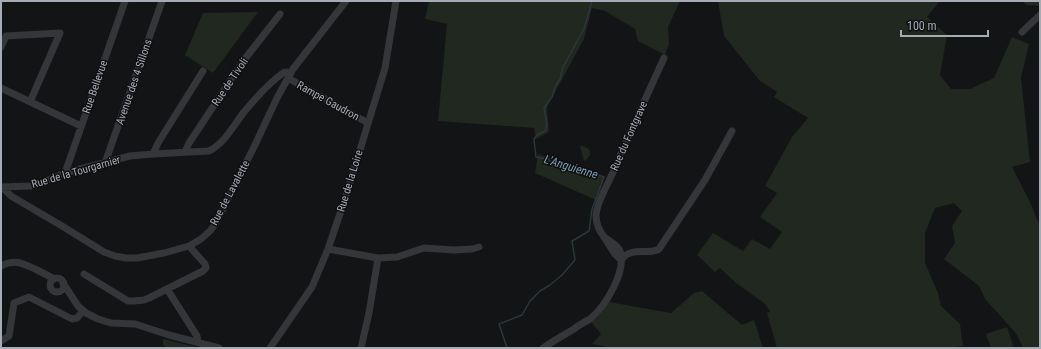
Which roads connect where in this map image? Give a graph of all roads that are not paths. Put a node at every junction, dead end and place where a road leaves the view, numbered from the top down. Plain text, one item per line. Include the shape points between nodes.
1 (125, 1) edge
2 (162, 1) edge
3 (346, 1) edge
4 (396, 1) edge
5 (280, 14) dead end
6 (1040, 16) edge
7 (1022, 32) dead end
8 (1, 47) edge
9 (664, 58) dead end
10 (203, 71) dead end
11 (289, 76) junction
12 (1, 88) edge
13 (30, 102) junction
14 (368, 123) junction
15 (81, 126) junction
16 (732, 131) dead end
17 (185, 152) junction
18 (153, 154) junction
19 (105, 163) junction
20 (65, 174) junction
21 (1, 188) edge
22 (189, 246) junction
23 (479, 247) dead end
24 (328, 249) junction
25 (378, 258) junction
26 (621, 260) junction
27 (1, 266) edge
28 (84, 274) dead end
29 (52, 282) junction
30 (63, 283) junction
31 (167, 289) junction
32 (60, 291) junction
33 (73, 298) junction
34 (83, 311) junction
35 (1, 341) edge
36 (198, 342) junction
37 (219, 348) edge
38 (270, 348) edge
39 (361, 348) edge
40 (543, 348) edge

1 - 15 street, Rue Bellevue
2 - 19 street, Avenue des 4 Sillons
3 - 11 street, Rue de la Tourgarnier
4 - 14 street, Rue de la Loire via 385,68
5 - 17 street, Rue de Tivoli via 244,60
6 - 7 street
8 - 13 street via 6,36 60,34
9 - 26 street, Rue du Fontgrave via 597,210 598,230 617,248
10 - 18 street
11 - 14 street, Rampe Gaudron
11 - 17 street, Rue de la Tourgarnier via 287,72 284,73 264,90 216,147 205,152
11 - 22 street, Rue de Lavalette via 220,217 210,231
12 - 13 street
13 - 15 street
14 - 24 street, Rue de la Loire
15 - 20 street, Rue Bellevue
16 - 26 street via 705,180 659,249 652,252 634,252
17 - 18 street, Rue de la Tourgarnier
18 - 19 street, Rue de la Tourgarnier via 130,156
19 - 20 street, Rue de la Tourgarnier
20 - 21 street, Rue de la Tourgarnier via 30,186
21 - 22 street, Rue de Lavalette via 104,252 115,256 137,258
22 - 31 street via 206,268
23 - 25 street via 454,250 424,248 397,257
24 - 25 street
24 - 38 street, Rue de la Loire via 312,287
25 - 39 street
26 - 40 street via 620,274 597,312
27 - 29 street via 19,262 28,265
28 - 31 street via 128,301 144,300
29 - 30 street via 60,280
29 - 32 street via 51,289
30 - 32 street
30 - 33 street
31 - 36 street via 198,336
32 - 33 street
33 - 34 street
34 - 35 street via 77,318 72,319 29,296 14,304 9,336
34 - 36 street via 104,321 135,324
36 - 37 street

